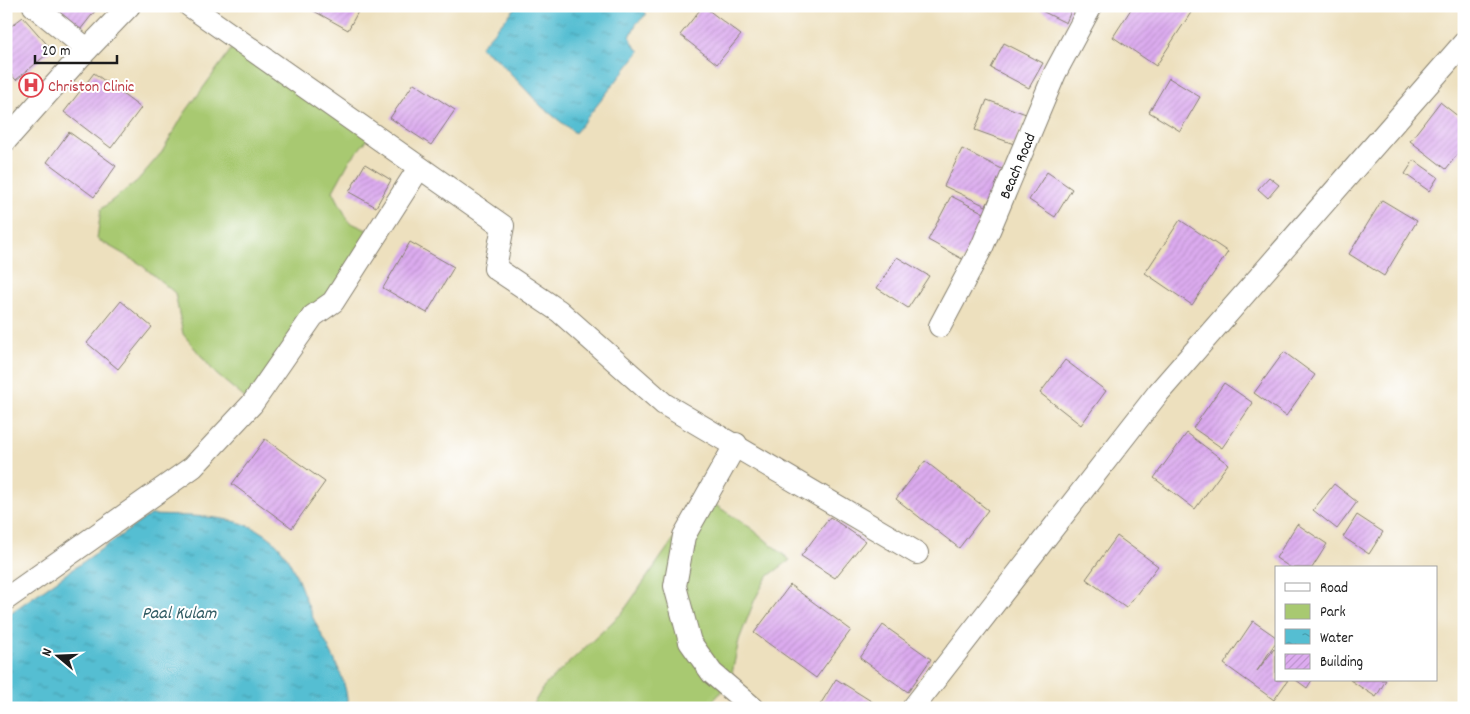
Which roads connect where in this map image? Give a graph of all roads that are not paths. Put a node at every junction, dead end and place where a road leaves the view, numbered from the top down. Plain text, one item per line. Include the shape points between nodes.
1 (34, 6) edge
2 (129, 6) edge
3 (190, 6) edge
4 (1091, 6) edge
5 (1464, 43) edge
6 (87, 50) junction
7 (14, 118) edge
8 (6, 140) edge
9 (419, 168) junction
10 (940, 326) dead end
11 (736, 444) junction
12 (917, 553) dead end
13 (6, 599) edge
14 (753, 708) edge
15 (913, 708) edge

1 - 6 street
2 - 6 street
3 - 9 street
4 - 10 street, Beach Road via 1056,73 982,247
5 - 15 street via 1159,392
6 - 7 street
7 - 8 street
9 - 11 street via 504,226 495,268 559,311 664,404
9 - 13 street via 333,302 312,316 252,404 193,467
11 - 12 street
11 - 14 street via 684,536 675,586 690,642 712,673

